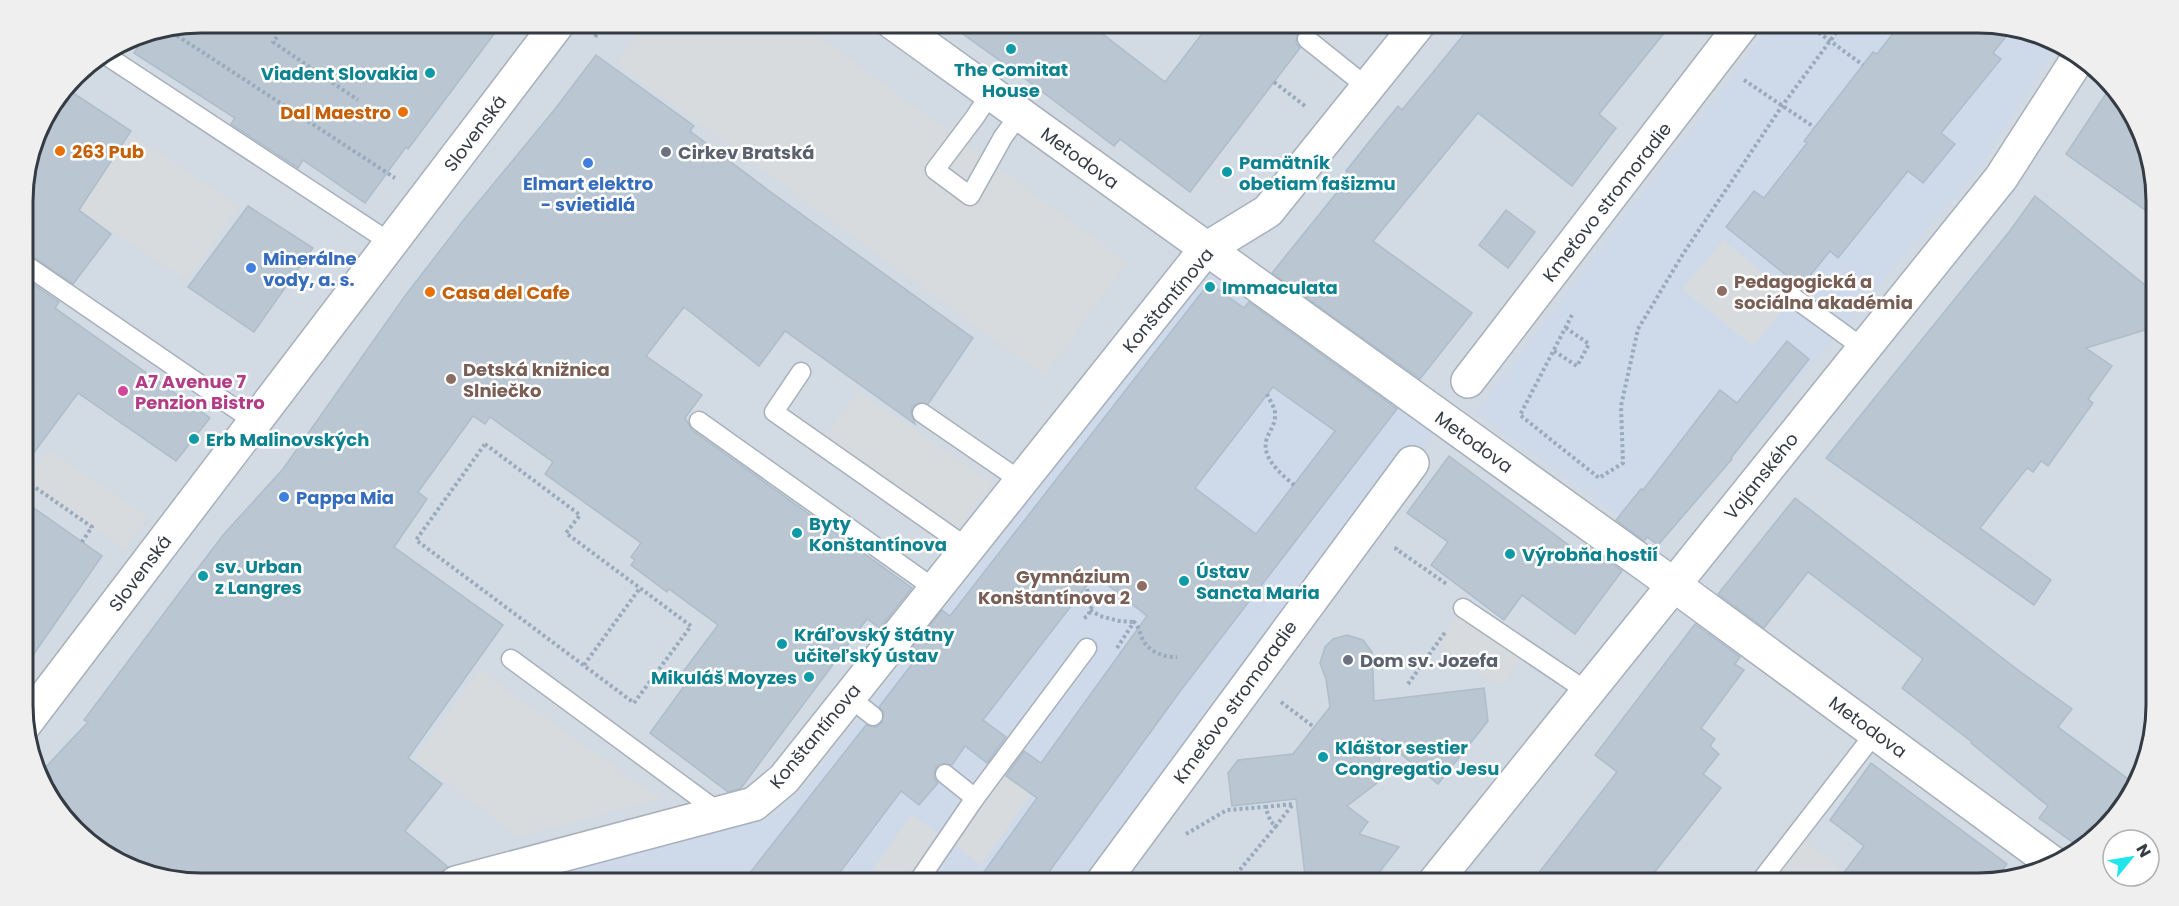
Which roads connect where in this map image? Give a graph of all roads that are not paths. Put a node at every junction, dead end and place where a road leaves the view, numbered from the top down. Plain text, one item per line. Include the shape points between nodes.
1 (551, 33) edge
2 (907, 33) edge
3 (1411, 33) edge
4 (1736, 33) edge
5 (1307, 39) dead end
6 (112, 59) edge
7 (2074, 64) edge
8 (1367, 87) junction
9 (990, 94) junction
10 (1019, 115) junction
11 (391, 243) junction
12 (1206, 249) junction
13 (33, 270) edge
14 (1793, 297) dead end
15 (1863, 348) junction
16 (801, 372) dead end
17 (1468, 381) dead end
18 (922, 413) dead end
19 (699, 421) dead end
20 (255, 422) junction
21 (1412, 463) dead end
22 (1021, 481) junction
23 (968, 548) junction
24 (1674, 585) junction
25 (935, 589) junction
26 (1463, 608) road end
27 (1088, 648) dead end
28 (512, 659) dead end
29 (1588, 692) junction
30 (33, 713) edge
31 (1875, 733) junction
32 (945, 774) dead end
33 (975, 798) junction
34 (720, 813) junction
35 (2046, 858) edge
36 (498, 873) edge
37 (924, 873) edge
38 (1109, 873) edge
39 (1442, 873) edge
40 (1768, 873) edge

1 - 11 street, Slovenská
2 - 9 street, Metodova
3 - 8 street, Konštantínova
4 - 17 street, Kmeťovo stromoradie
5 - 8 lane
6 - 11 lane
7 - 15 street, Vajanského via 2001,177
8 - 12 street, Konštantínova via 1268,211
9 - 10 street, Metodova
9 - 10 lane via 935,170 970,196
10 - 12 street, Metodova
11 - 20 street, Slovenská
12 - 22 street, Konštantínova
12 - 24 street, Metodova
13 - 20 lane
14 - 15 lane
15 - 24 street, Vajanského
16 - 23 lane via 774,412
18 - 22 lane
19 - 25 lane
20 - 30 street, Slovenská
21 - 38 street, Kmeťovo stromoradie
22 - 23 street, Konštantínova
23 - 25 street, Konštantínova
24 - 29 street, Vajanského
24 - 31 street, Metodova
25 - 34 street, Konštantínova via 861,706 754,804
26 - 29 lane
27 - 33 lane
28 - 34 lane
29 - 39 street, Vajanského
31 - 35 street, Metodova
31 - 40 lane
32 - 33 lane
33 - 37 lane
34 - 36 street, Konštantínova

